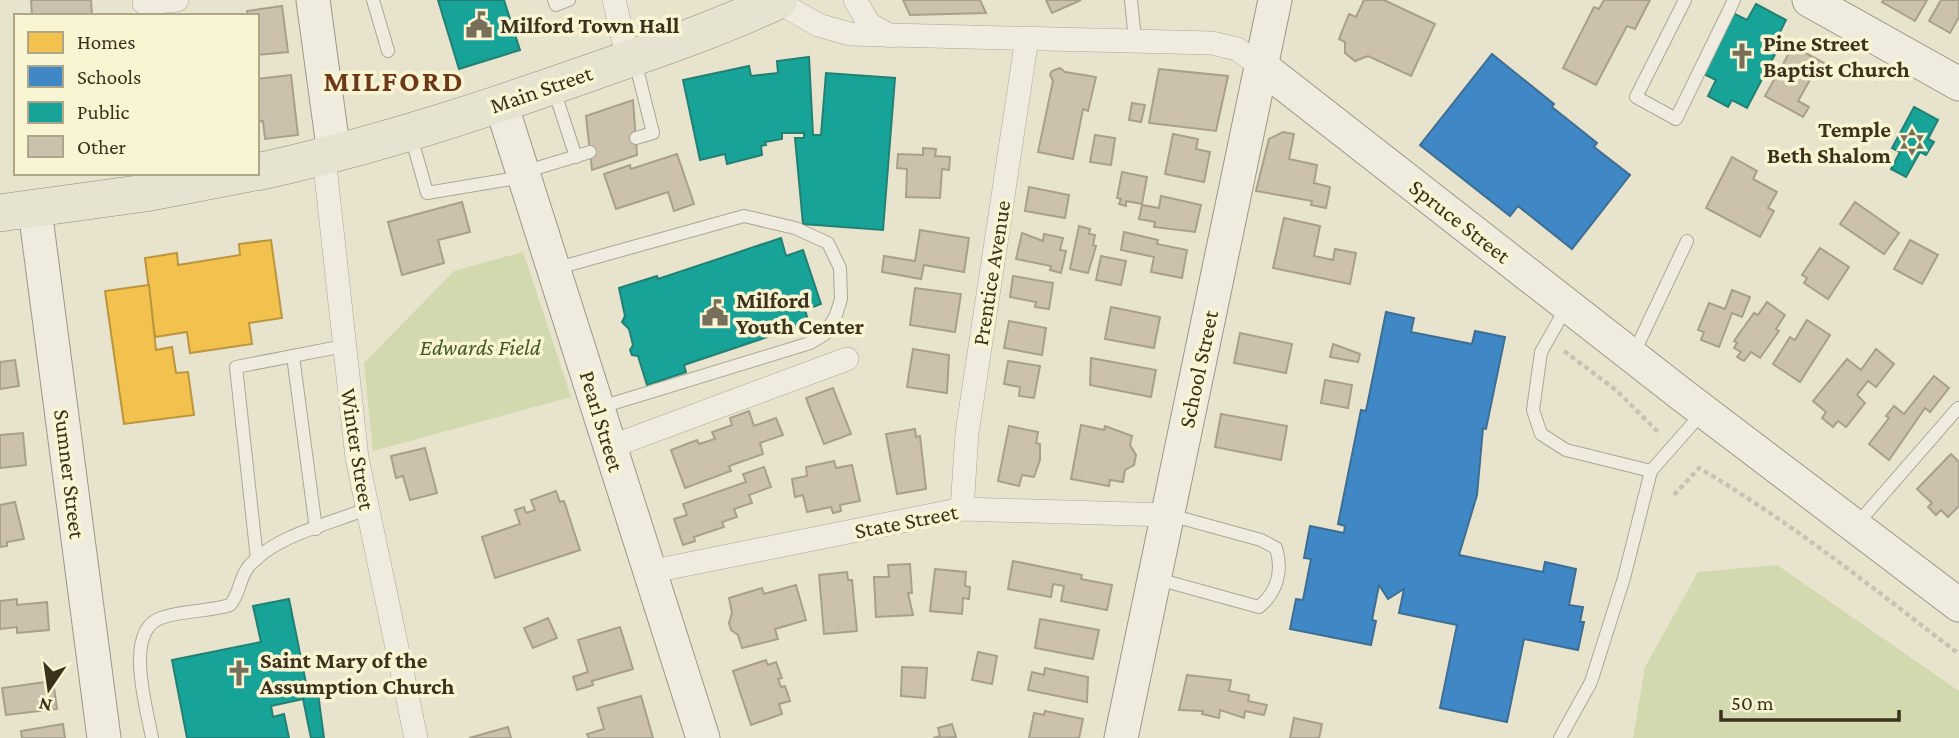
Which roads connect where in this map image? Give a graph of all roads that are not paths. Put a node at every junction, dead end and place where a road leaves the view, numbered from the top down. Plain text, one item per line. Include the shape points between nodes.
1 (177, 0) edge
2 (313, 0) edge
3 (373, 0) edge
4 (554, 0) edge
5 (569, 0) edge
6 (614, 0) edge
7 (855, 0) edge
8 (1131, 0) edge
9 (1275, 0) edge
10 (1685, 0) edge
11 (1734, 0) edge
12 (1809, 0) edge
13 (778, 1) edge
14 (144, 3) dead end
15 (890, 36) junction
16 (1027, 38) junction
17 (1135, 40) junction
18 (388, 51) dead end
19 (631, 58) junction
20 (1261, 66) junction
21 (1959, 84) edge
22 (553, 86) junction
23 (501, 104) junction
24 (410, 132) junction
25 (636, 138) dead end
26 (590, 152) dead end
27 (329, 155) junction
28 (576, 157) junction
29 (259, 172) edge
30 (237, 175) edge
31 (524, 175) junction
32 (18, 211) edge
33 (1687, 241) dead end
34 (554, 269) junction
35 (1568, 305) junction
36 (344, 346) junction
37 (293, 356) junction
38 (1633, 356) junction
39 (847, 359) dead end
40 (598, 408) junction
41 (1958, 408) edge
42 (1704, 411) junction
43 (610, 447) junction
44 (1651, 471) junction
45 (366, 509) junction
46 (962, 509) junction
47 (1167, 515) junction
48 (1855, 526) junction
49 (316, 529) junction
50 (257, 559) junction
51 (649, 572) junction
52 (1154, 578) junction
53 (1959, 605) edge
54 (104, 738) edge
55 (152, 738) edge
56 (416, 738) edge
57 (703, 738) edge
58 (1121, 738) edge
59 (1560, 738) edge

1 - 14 street
2 - 27 street
3 - 18 lane
4 - 5 lane via 556,5
6 - 19 street
7 - 15 street via 869,24
8 - 17 lane
9 - 20 street, School Street
10 - 11 lane via 1636,97 1676,119
12 - 21 street
13 - 15 street, Spruce Street via 834,31
13 - 19 main road, Main Street
15 - 16 street, Spruce Street
16 - 17 street, Spruce Street
16 - 46 street, Prentice Avenue via 967,433
17 - 20 street, Spruce Street via 1221,45 1243,52
19 - 22 main road, Main Street
19 - 25 lane via 653,133
20 - 35 street, Spruce Street
20 - 47 street, School Street
22 - 23 main road, Main Street
22 - 28 lane
23 - 24 main road, Main Street
23 - 31 street, Pearl Street
24 - 27 main road, Main Street
24 - 31 lane via 427,193
26 - 28 lane
27 - 29 main road, Main Street
27 - 36 street, Winter Street
28 - 31 lane
30 - 32 main road
31 - 34 street, Pearl Street
32 - 54 street, Sumner Street
33 - 38 lane
34 - 40 street, Pearl Street
34 - 40 lane via 744,216 795,228 828,243 840,268 841,299 825,334 810,343
35 - 38 street, Spruce Street
35 - 44 lane via 1541,352 1533,410 1541,434 1566,450
36 - 37 lane
36 - 45 street, Winter Street
37 - 49 lane
37 - 50 lane via 236,368
38 - 42 street, Spruce Street
39 - 43 street
40 - 43 street, Pearl Street
41 - 48 lane
42 - 44 lane
42 - 48 street, Spruce Street
43 - 51 street, Pearl Street
44 - 59 lane via 1591,682
45 - 49 lane
45 - 56 street, Winter Street
46 - 47 street, State Street
46 - 51 street, State Street
47 - 52 street, School Street
47 - 52 lane via 1261,540 1276,548 1280,563 1271,596 1259,607
48 - 53 street, Spruce Street
49 - 50 lane
50 - 55 lane via 244,573 230,605 160,618 145,632 139,660
51 - 57 street, Pearl Street
52 - 58 street, School Street

